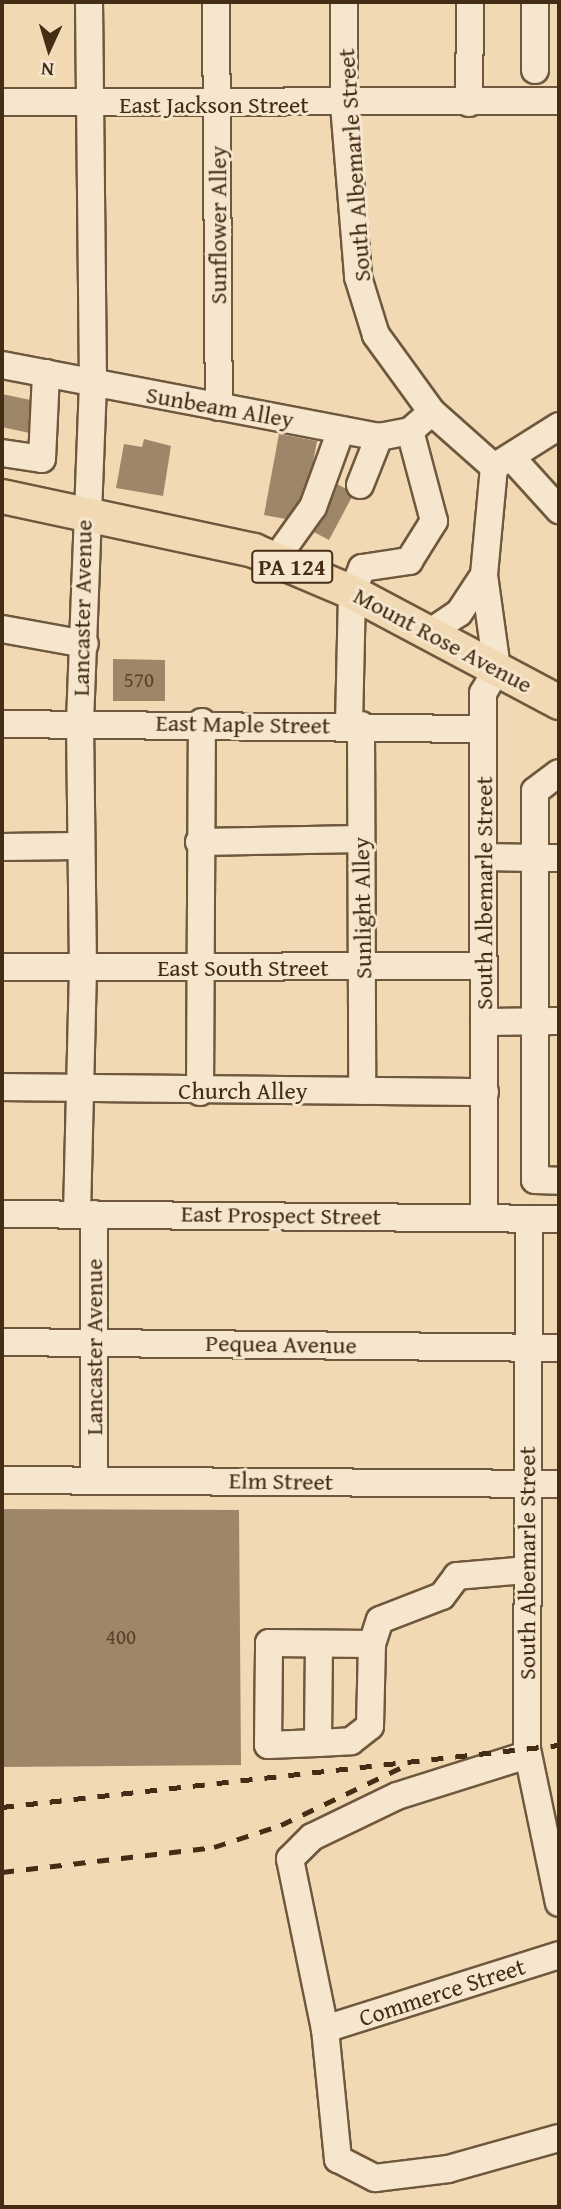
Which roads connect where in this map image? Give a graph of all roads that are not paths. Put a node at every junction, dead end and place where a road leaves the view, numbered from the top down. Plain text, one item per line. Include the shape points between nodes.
1 (89, 2) edge
2 (216, 2) edge
3 (344, 2) edge
4 (470, 2) edge
5 (535, 2) edge
6 (535, 70) dead end
7 (559, 101) edge
8 (2, 102) edge
9 (469, 103) junction
10 (90, 104) junction
11 (218, 104) junction
12 (344, 105) junction
13 (2, 365) edge
14 (46, 373) junction
15 (93, 383) junction
16 (219, 407) junction
17 (432, 412) junction
18 (559, 426) edge
19 (341, 430) junction
20 (410, 431) junction
21 (379, 437) junction
22 (2, 453) edge
23 (42, 459) junction
24 (502, 462) junction
25 (87, 467) junction
26 (359, 485) dead end
27 (2, 496) edge
28 (559, 510) edge
29 (84, 513) junction
30 (275, 560) junction
31 (484, 575) junction
32 (352, 592) junction
33 (2, 629) edge
34 (429, 633) junction
35 (85, 644) junction
36 (497, 669) junction
37 (559, 702) edge
38 (80, 722) junction
39 (202, 722) junction
40 (2, 724) edge
41 (355, 725) junction
42 (484, 729) junction
43 (559, 773) edge
44 (361, 839) junction
45 (199, 842) junction
46 (78, 846) junction
47 (2, 847) edge
48 (484, 857) junction
49 (547, 858) edge
50 (484, 966) junction
51 (2, 967) edge
52 (83, 968) junction
53 (201, 968) junction
54 (363, 968) junction
55 (548, 1021) edge
56 (484, 1022) junction
57 (2, 1087) edge
58 (78, 1088) junction
59 (362, 1091) junction
60 (200, 1092) junction
61 (485, 1092) junction
62 (559, 1181) edge
63 (2, 1214) edge
64 (85, 1214) junction
65 (484, 1217) junction
66 (529, 1219) junction
67 (559, 1219) edge
68 (2, 1342) edge
69 (93, 1342) junction
70 (525, 1348) junction
71 (559, 1348) edge
72 (2, 1479) edge
73 (94, 1479) junction
74 (528, 1484) junction
75 (559, 1484) edge
76 (527, 1570) junction
77 (318, 1644) junction
78 (372, 1644) junction
79 (318, 1743) junction
80 (527, 1755) junction
81 (559, 1903) edge
82 (559, 1955) edge
83 (325, 2029) junction
84 (559, 2138) edge

1 - 10 street, Lancaster Avenue
2 - 11 street, Sunflower Alley
3 - 12 street, South Albemarle Street
4 - 9 street
5 - 6 street
7 - 9 street, East Jackson Street
8 - 10 street, East Jackson Street
9 - 12 street, East Jackson Street
10 - 11 street, East Jackson Street
10 - 15 street, Lancaster Avenue
11 - 12 street, East Jackson Street
11 - 16 street, Sunflower Alley
12 - 17 street, South Albemarle Street via 358,277 376,335
13 - 14 street, Sunbeam Alley
14 - 15 street, Sunbeam Alley
14 - 23 street
15 - 16 street, Sunbeam Alley
15 - 25 street, Lancaster Avenue
16 - 19 street, Sunbeam Alley
17 - 20 street, Sunbeam Alley
17 - 24 street, South Albemarle Street
18 - 24 street
19 - 21 street, Sunbeam Alley
19 - 30 street via 313,507
20 - 21 street, Sunbeam Alley
20 - 32 street via 434,521 409,561 362,568
21 - 26 street
22 - 23 street
23 - 25 street
24 - 28 street, South Albemarle Street
24 - 31 street
25 - 29 street, Lancaster Avenue
27 - 29 main road, Mount Rose Avenue / PA 124
29 - 30 main road, Mount Rose Avenue / PA 124
29 - 35 street, Lancaster Avenue
30 - 32 main road, Mount Rose Avenue / PA 124
31 - 34 street via 459,612
31 - 36 street
32 - 34 main road, Mount Rose Avenue / PA 124
32 - 41 street, Sunlight Alley
33 - 35 street
34 - 36 main road, Mount Rose Avenue / PA 124
35 - 38 street, Lancaster Avenue
36 - 37 main road, Mount Rose Avenue / PA 124
36 - 42 street, South Albemarle Street via 483,693
38 - 39 street, East Maple Street
38 - 40 street, East Maple Street
38 - 46 street, Lancaster Avenue
39 - 41 street, East Maple Street
39 - 45 street
41 - 42 street, East Maple Street
41 - 44 street, Sunlight Alley
42 - 48 street, South Albemarle Street
43 - 49 street via 536,791
44 - 45 street
44 - 54 street, Sunlight Alley
45 - 53 street
46 - 47 street
46 - 52 street, Lancaster Avenue
48 - 49 street
48 - 50 street, South Albemarle Street
49 - 55 street
50 - 54 street, East South Street
50 - 56 street, South Albemarle Street
51 - 52 street, East South Street
52 - 53 street, East South Street
52 - 58 street, Lancaster Avenue
53 - 54 street, East South Street
53 - 60 street
54 - 59 street, Sunlight Alley
55 - 56 street
55 - 62 street via 535,1180
56 - 61 street, South Albemarle Street
57 - 58 street, Church Alley
58 - 60 street, Church Alley
58 - 64 street, Lancaster Avenue
59 - 60 street, Church Alley
59 - 61 street, Church Alley
61 - 65 street, South Albemarle Street
63 - 64 street, East Prospect Street
64 - 65 street, East Prospect Street
64 - 69 street, Lancaster Avenue
65 - 66 street, East Prospect Street
66 - 67 street, East Prospect Street
66 - 70 street, South Albemarle Street
68 - 69 street, Pequea Avenue
69 - 70 street, Pequea Avenue
69 - 73 street, Lancaster Avenue
70 - 71 street, Pequea Avenue
70 - 74 street, South Albemarle Street
72 - 73 street, Elm Street
73 - 74 street, Elm Street
74 - 75 street, Elm Street
74 - 76 street, South Albemarle Street
76 - 78 street via 457,1576 442,1596 380,1620
76 - 80 street, South Albemarle Street
77 - 78 street
77 - 79 street
77 - 79 street via 269,1643 268,1745
78 - 79 street via 370,1726 351,1741
80 - 81 street, South Albemarle Street
80 - 83 street via 397,1796 312,1837 290,1859
82 - 83 street, Commerce Street
83 - 84 street via 338,2159 374,2178 448,2169

